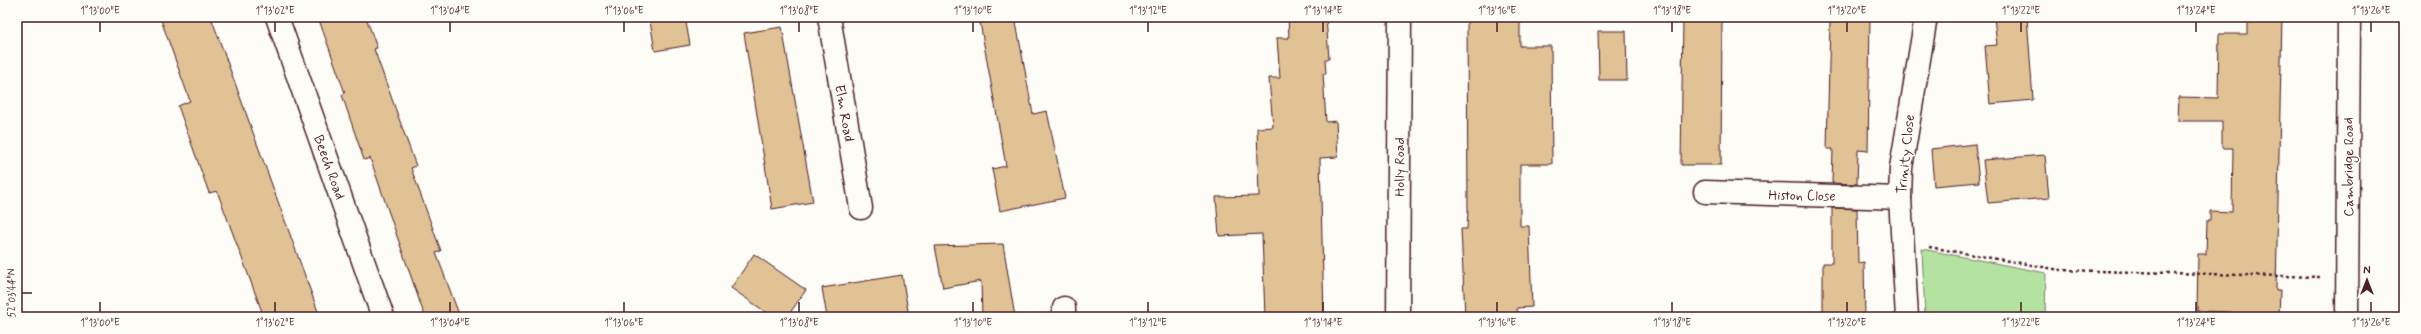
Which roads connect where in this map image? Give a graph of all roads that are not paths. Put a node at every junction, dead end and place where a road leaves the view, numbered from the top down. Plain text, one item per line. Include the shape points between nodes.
1 (277, 17) edge
2 (829, 17) edge
3 (1400, 17) edge
4 (1926, 17) edge
5 (2349, 17) edge
6 (1705, 192) dead end
7 (1900, 198) junction
8 (861, 208) dead end
9 (383, 317) edge
10 (1398, 317) edge
11 (1907, 317) edge
12 (2347, 317) edge

1 - 9 street, Beech Road
2 - 8 street, Elm Road
3 - 10 street, Holly Road
4 - 7 street, Trinity Close via 1902,161
5 - 12 street, Cambridge Road
6 - 7 street, Histon Close
7 - 11 street, Trinity Close

